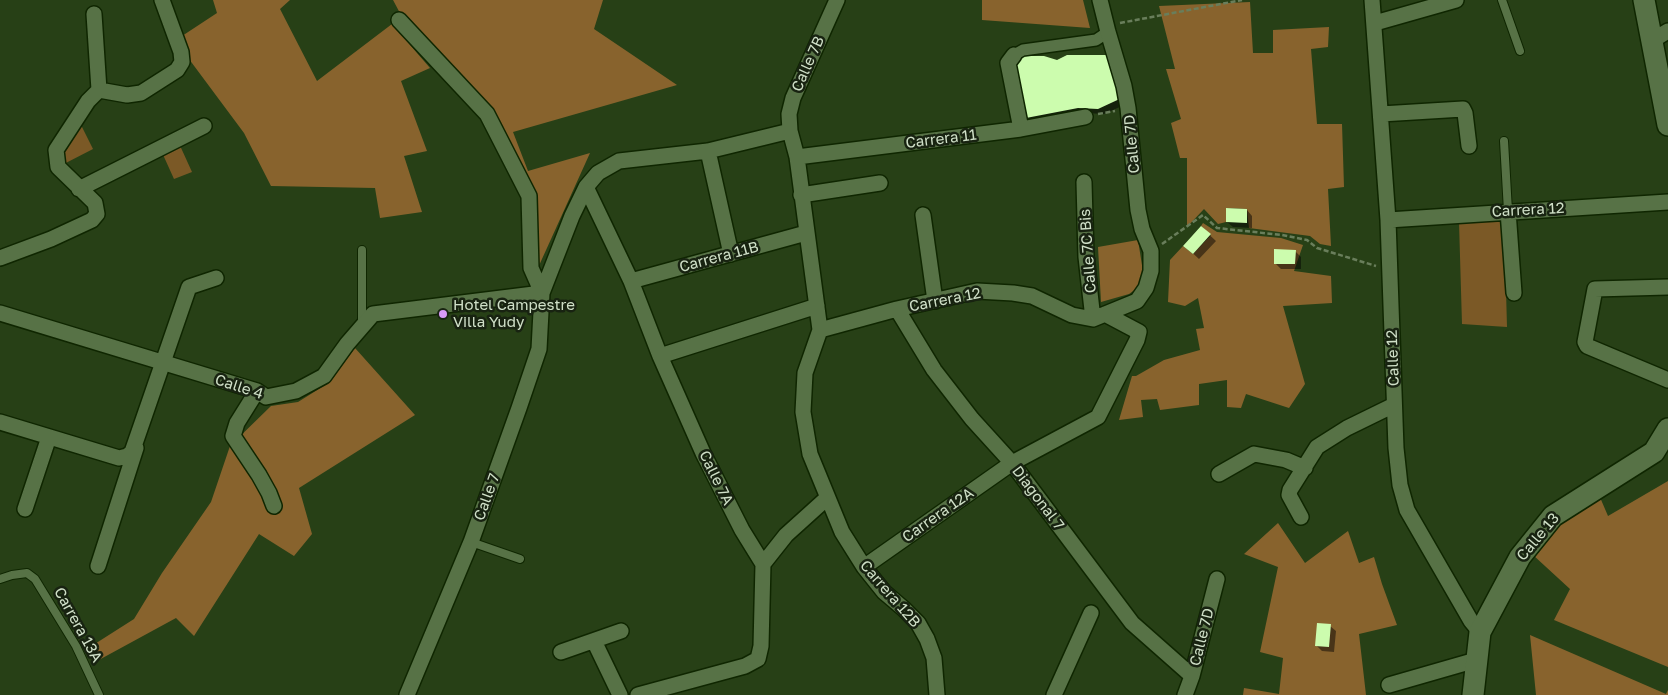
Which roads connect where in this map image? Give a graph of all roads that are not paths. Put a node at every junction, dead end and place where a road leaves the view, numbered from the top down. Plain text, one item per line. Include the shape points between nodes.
1 (162, 0) edge
2 (837, 0) edge
3 (1100, 0) edge
4 (1372, 0) edge
5 (1456, 0) edge
6 (1502, 0) edge
7 (1644, 0) edge
8 (94, 14) dead end
9 (399, 20) dead end
10 (1375, 23) junction
11 (1107, 29) junction
12 (1660, 36) edge
13 (1520, 51) dead end
14 (1014, 55) joint
15 (99, 90) junction
16 (1381, 114) junction
17 (1085, 117) road end
18 (204, 126) dead end
19 (1668, 126) edge
20 (1021, 129) junction
21 (790, 131) junction
22 (1504, 141) dead end
23 (1468, 146) dead end
24 (708, 151) junction
25 (797, 157) junction
26 (1084, 182) dead end
27 (880, 183) dead end
28 (586, 187) junction
29 (79, 189) junction
30 (801, 195) junction
31 (1668, 202) edge
32 (1508, 211) junction
33 (923, 214) dead end
34 (1388, 220) junction
35 (806, 233) junction
36 (362, 250) dead end
37 (731, 254) junction
38 (0, 258) edge
39 (216, 278) dead end
40 (631, 281) junction
41 (1668, 287) edge
42 (542, 293) junction
43 (1514, 293) dead end
44 (935, 301) junction
45 (817, 306) junction
46 (896, 310) junction
47 (0, 312) edge
48 (1099, 317) junction
49 (362, 326) junction
50 (820, 330) junction
51 (660, 356) junction
52 (163, 363) junction
53 (1668, 380) edge
54 (257, 391) junction
55 (1394, 405) junction
56 (0, 422) edge
57 (1668, 429) edge
58 (49, 437) junction
59 (1012, 463) junction
60 (1305, 468) junction
61 (1219, 474) dead end
62 (828, 498) junction
63 (274, 506) dead end
64 (25, 509) dead end
65 (1301, 517) dead end
66 (471, 542) junction
67 (520, 560) dead end
68 (764, 564) junction
69 (98, 566) dead end
70 (864, 567) junction
71 (0, 579) edge
72 (1217, 579) dead end
73 (1092, 613) dead end
74 (621, 631) dead end
75 (1480, 632) junction
76 (594, 641) junction
77 (561, 652) dead end
78 (1476, 660) junction
79 (1192, 676) junction
80 (1389, 685) dead end
81 (100, 695) edge
82 (407, 695) edge
83 (620, 695) edge
84 (638, 695) edge
85 (937, 695) edge
86 (1054, 695) edge
87 (1185, 695) edge
88 (1473, 695) edge

1 - 15 street via 181,52 182,62 177,70 141,93 127,95
2 - 21 street, Calle 7B via 793,98 789,114
3 - 11 street, Calle 7D
4 - 10 street, Calle 12
5 - 10 street
6 - 13 lane
7 - 12 main road
8 - 15 street
9 - 42 street via 487,114 529,196 531,268
10 - 16 street, Calle 12
11 - 14 street via 1096,40 1023,50
11 - 48 street, Calle 7D via 1124,86 1138,210 1151,252 1152,271 1137,301
12 - 19 main road
14 - 20 street via 1008,62
15 - 29 street via 88,101 56,150 58,167
16 - 23 street via 1463,109
16 - 34 street, Calle 12
17 - 20 street, Carrera 11
18 - 29 street
20 - 25 street, Carrera 11
21 - 24 street
21 - 25 street, Calle 7B
22 - 32 lane
24 - 28 street via 620,161 598,173
24 - 37 street
25 - 30 street, Calle 7B
26 - 48 street, Calle 7C Bis via 1086,257
27 - 30 street
28 - 40 street, Calle 7A
28 - 42 street
29 - 38 street via 95,203 97,214 92,220
30 - 35 street, Calle 7B
31 - 32 street, Carrera 12
32 - 34 street, Carrera 12
32 - 43 street
33 - 44 street
34 - 55 street, Calle 12
35 - 37 street, Carrera 11B
35 - 45 street, Calle 7B
36 - 49 lane
37 - 40 street, Carrera 11B
39 - 52 street via 189,287
40 - 51 street, Calle 7A
41 - 53 street via 1595,289 1585,342 1587,346
42 - 49 street, Calle 4 via 374,314
42 - 66 street, Calle 7 via 538,349
44 - 46 street, Carrera 12
44 - 48 street, Carrera 12 via 977,291 1013,293 1032,296 1072,315
45 - 50 street, Calle 7B
45 - 51 street
46 - 50 street, Carrera 12
46 - 59 street, Diagonal 7 via 934,370
47 - 52 street, Calle 4
48 - 59 street, Carrera 12 via 1139,332 1098,417
49 - 54 street, Calle 4 via 324,376 296,391 266,397
50 - 62 street, Carrera 12B via 805,373 803,412 810,454
51 - 68 street, Calle 7A via 742,530
52 - 54 street, Calle 4
52 - 58 street via 132,452 127,456 119,458
52 - 69 street
54 - 63 street via 237,423 234,436 260,475
55 - 60 street via 1317,447
55 - 75 street, Calle 12 via 1400,485 1407,510
56 - 58 street
57 - 75 main road, Calle 13 via 1654,452 1553,516 1520,557
58 - 64 street
59 - 70 street, Carrera 12A
59 - 79 street, Diagonal 7 via 1132,623
60 - 61 street via 1286,460 1254,454
60 - 65 street via 1289,495
62 - 68 street via 786,534
62 - 70 street, Carrera 12B via 842,532
66 - 67 lane
66 - 82 street, Calle 7
68 - 84 street via 758,658 745,666
70 - 85 street, Carrera 12B via 884,592 918,623 934,658
71 - 81 lane, Carrera 13A via 27,573 36,579 76,646
72 - 79 street, Calle 7D
73 - 86 street
74 - 76 street
75 - 78 main road
76 - 77 street
76 - 83 street
78 - 80 street
78 - 88 main road
79 - 87 street, Calle 7D

